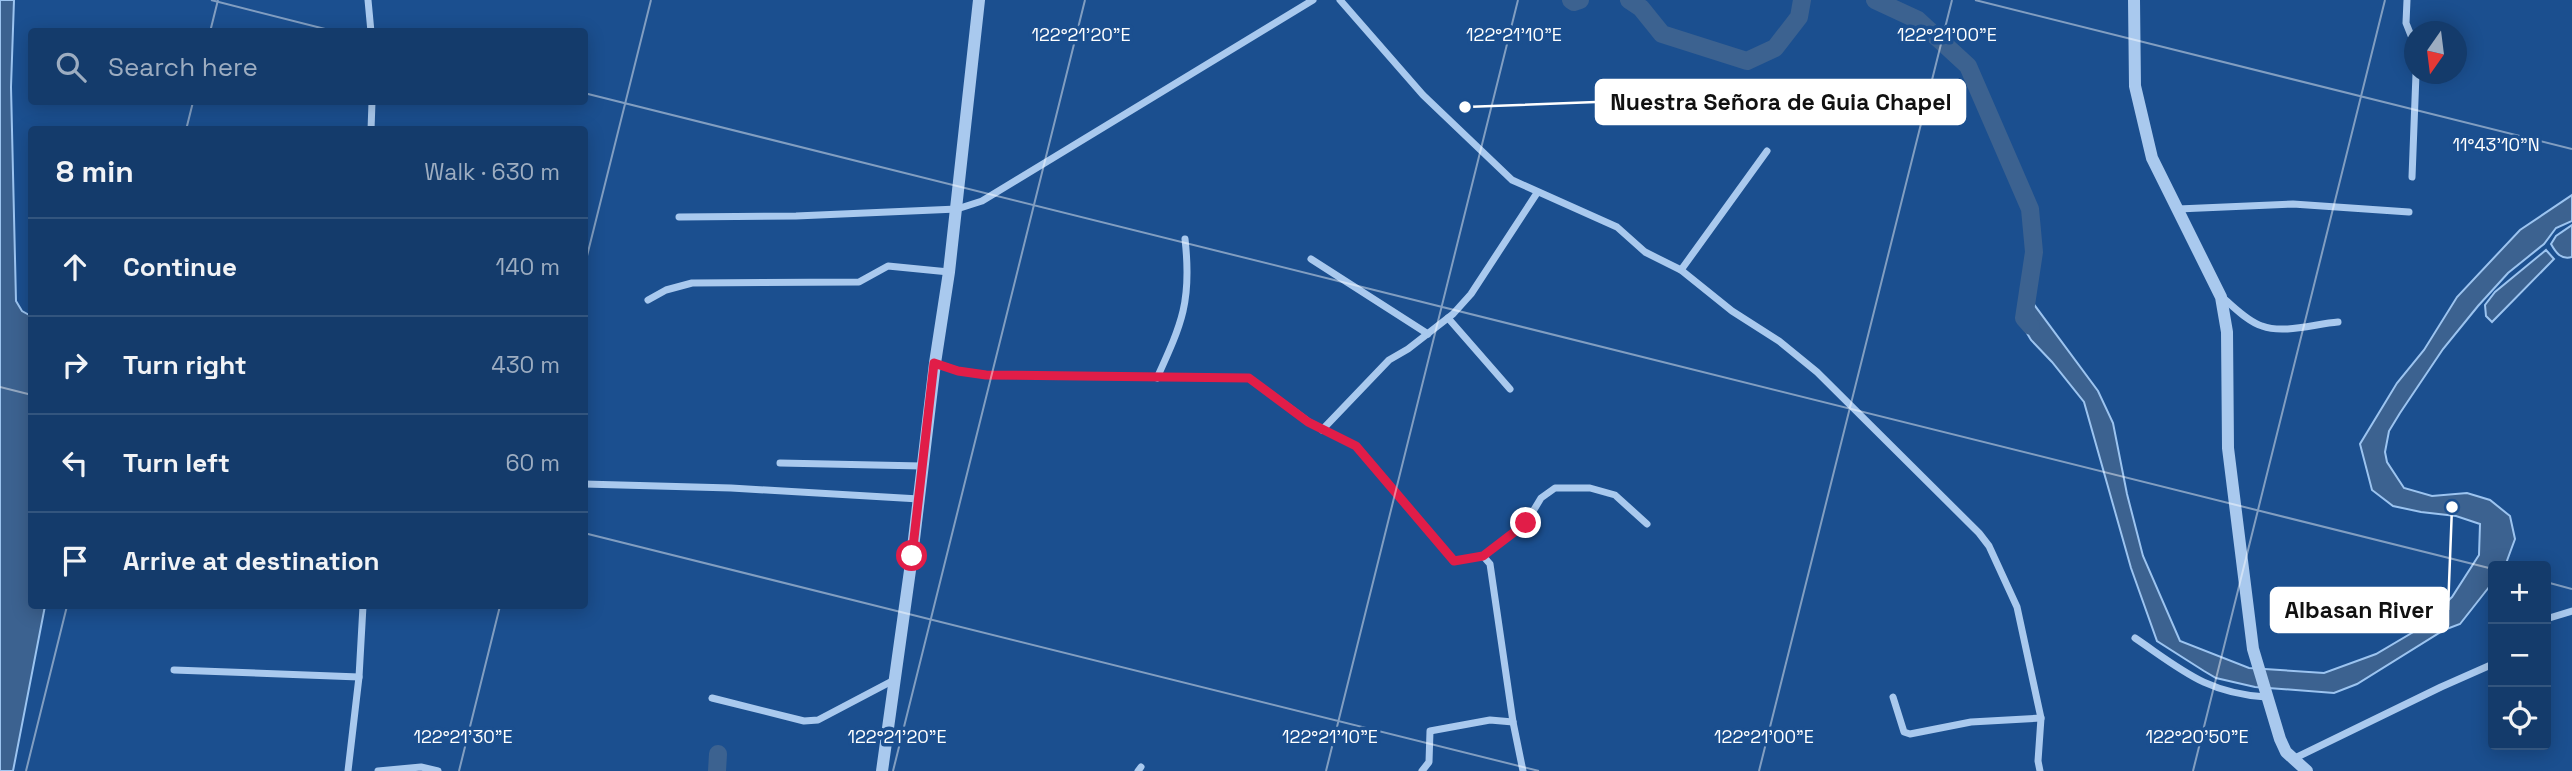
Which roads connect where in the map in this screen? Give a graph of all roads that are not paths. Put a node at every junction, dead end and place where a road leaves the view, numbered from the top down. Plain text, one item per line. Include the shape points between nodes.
1 (368, 0) edge
2 (979, 0) edge
3 (1313, 0) edge
4 (1340, 0) edge
5 (2134, 0) edge
6 (2407, 0) edge
7 (2406, 21) edge
8 (372, 28) edge
9 (2416, 84) edge
10 (372, 105) edge
11 (371, 126) edge
12 (1767, 150) dead end
13 (2412, 177) dead end
14 (1536, 193) junction
15 (957, 209) junction
16 (2178, 209) junction
17 (2409, 212) dead end
18 (679, 216) dead end
19 (1185, 239) dead end
20 (1311, 258) dead end
21 (1681, 270) junction
22 (949, 272) junction
23 (2221, 297) junction
24 (648, 299) dead end
25 (1448, 318) junction
26 (2338, 321) dead end
27 (1428, 334) junction
28 (934, 363) junction
29 (1157, 378) junction
30 (1510, 389) dead end
31 (1322, 430) junction
32 (780, 463) dead end
33 (922, 466) junction
34 (588, 484) edge
35 (919, 499) junction
36 (1647, 524) dead end
37 (1483, 556) junction
38 (363, 609) edge
39 (2572, 611) edge
40 (2551, 617) edge
41 (2135, 638) dead end
42 (2488, 666) edge
43 (174, 670) dead end
44 (359, 677) junction
45 (895, 679) junction
46 (1893, 697) dead end
47 (2266, 697) junction
48 (712, 698) dead end
49 (2041, 718) junction
50 (1513, 722) junction
51 (2293, 759) junction
52 (348, 771) edge
53 (378, 771) edge
54 (438, 771) edge
55 (882, 771) edge
56 (1422, 771) edge
57 (1523, 771) edge
58 (2040, 771) edge
59 (2307, 771) edge

1 - 8 street
2 - 15 street
3 - 15 street via 1004,189
4 - 14 street via 1423,95 1512,180
5 - 16 street via 2135,86 2152,158
6 - 7 street
9 - 13 street
10 - 11 street
12 - 21 street
14 - 21 street via 1617,227 1644,252
14 - 25 street via 1471,294
15 - 18 street
15 - 22 street
16 - 17 street via 2294,204
16 - 23 street
19 - 29 street via 1186,306
20 - 27 street
21 - 49 street via 1817,372 1979,533 2017,607
22 - 24 street via 888,266 859,282 692,283
22 - 28 street
23 - 26 street via 2260,326 2286,330
23 - 47 street via 2227,332 2228,448 2253,649
25 - 27 street
25 - 30 street
27 - 31 street via 1389,360
28 - 29 street via 986,375
28 - 33 street
29 - 31 street via 1249,378
31 - 37 street via 1356,446 1454,561
32 - 33 street
33 - 35 street
34 - 35 street
35 - 45 street
36 - 37 street via 1615,495 1590,488 1555,488 1541,498 1526,523
37 - 50 street via 1490,564
38 - 44 street
39 - 40 street
41 - 47 street via 2202,683 2240,695
42 - 51 street
43 - 44 street
44 - 52 street
45 - 48 street via 818,720 804,721
45 - 55 street
46 - 49 street via 1904,732 1910,734 1971,722
47 - 51 street via 2280,739
49 - 58 street
50 - 56 street via 1490,720 1430,731 1429,762
50 - 57 street
51 - 59 street
53 - 54 street via 421,767

